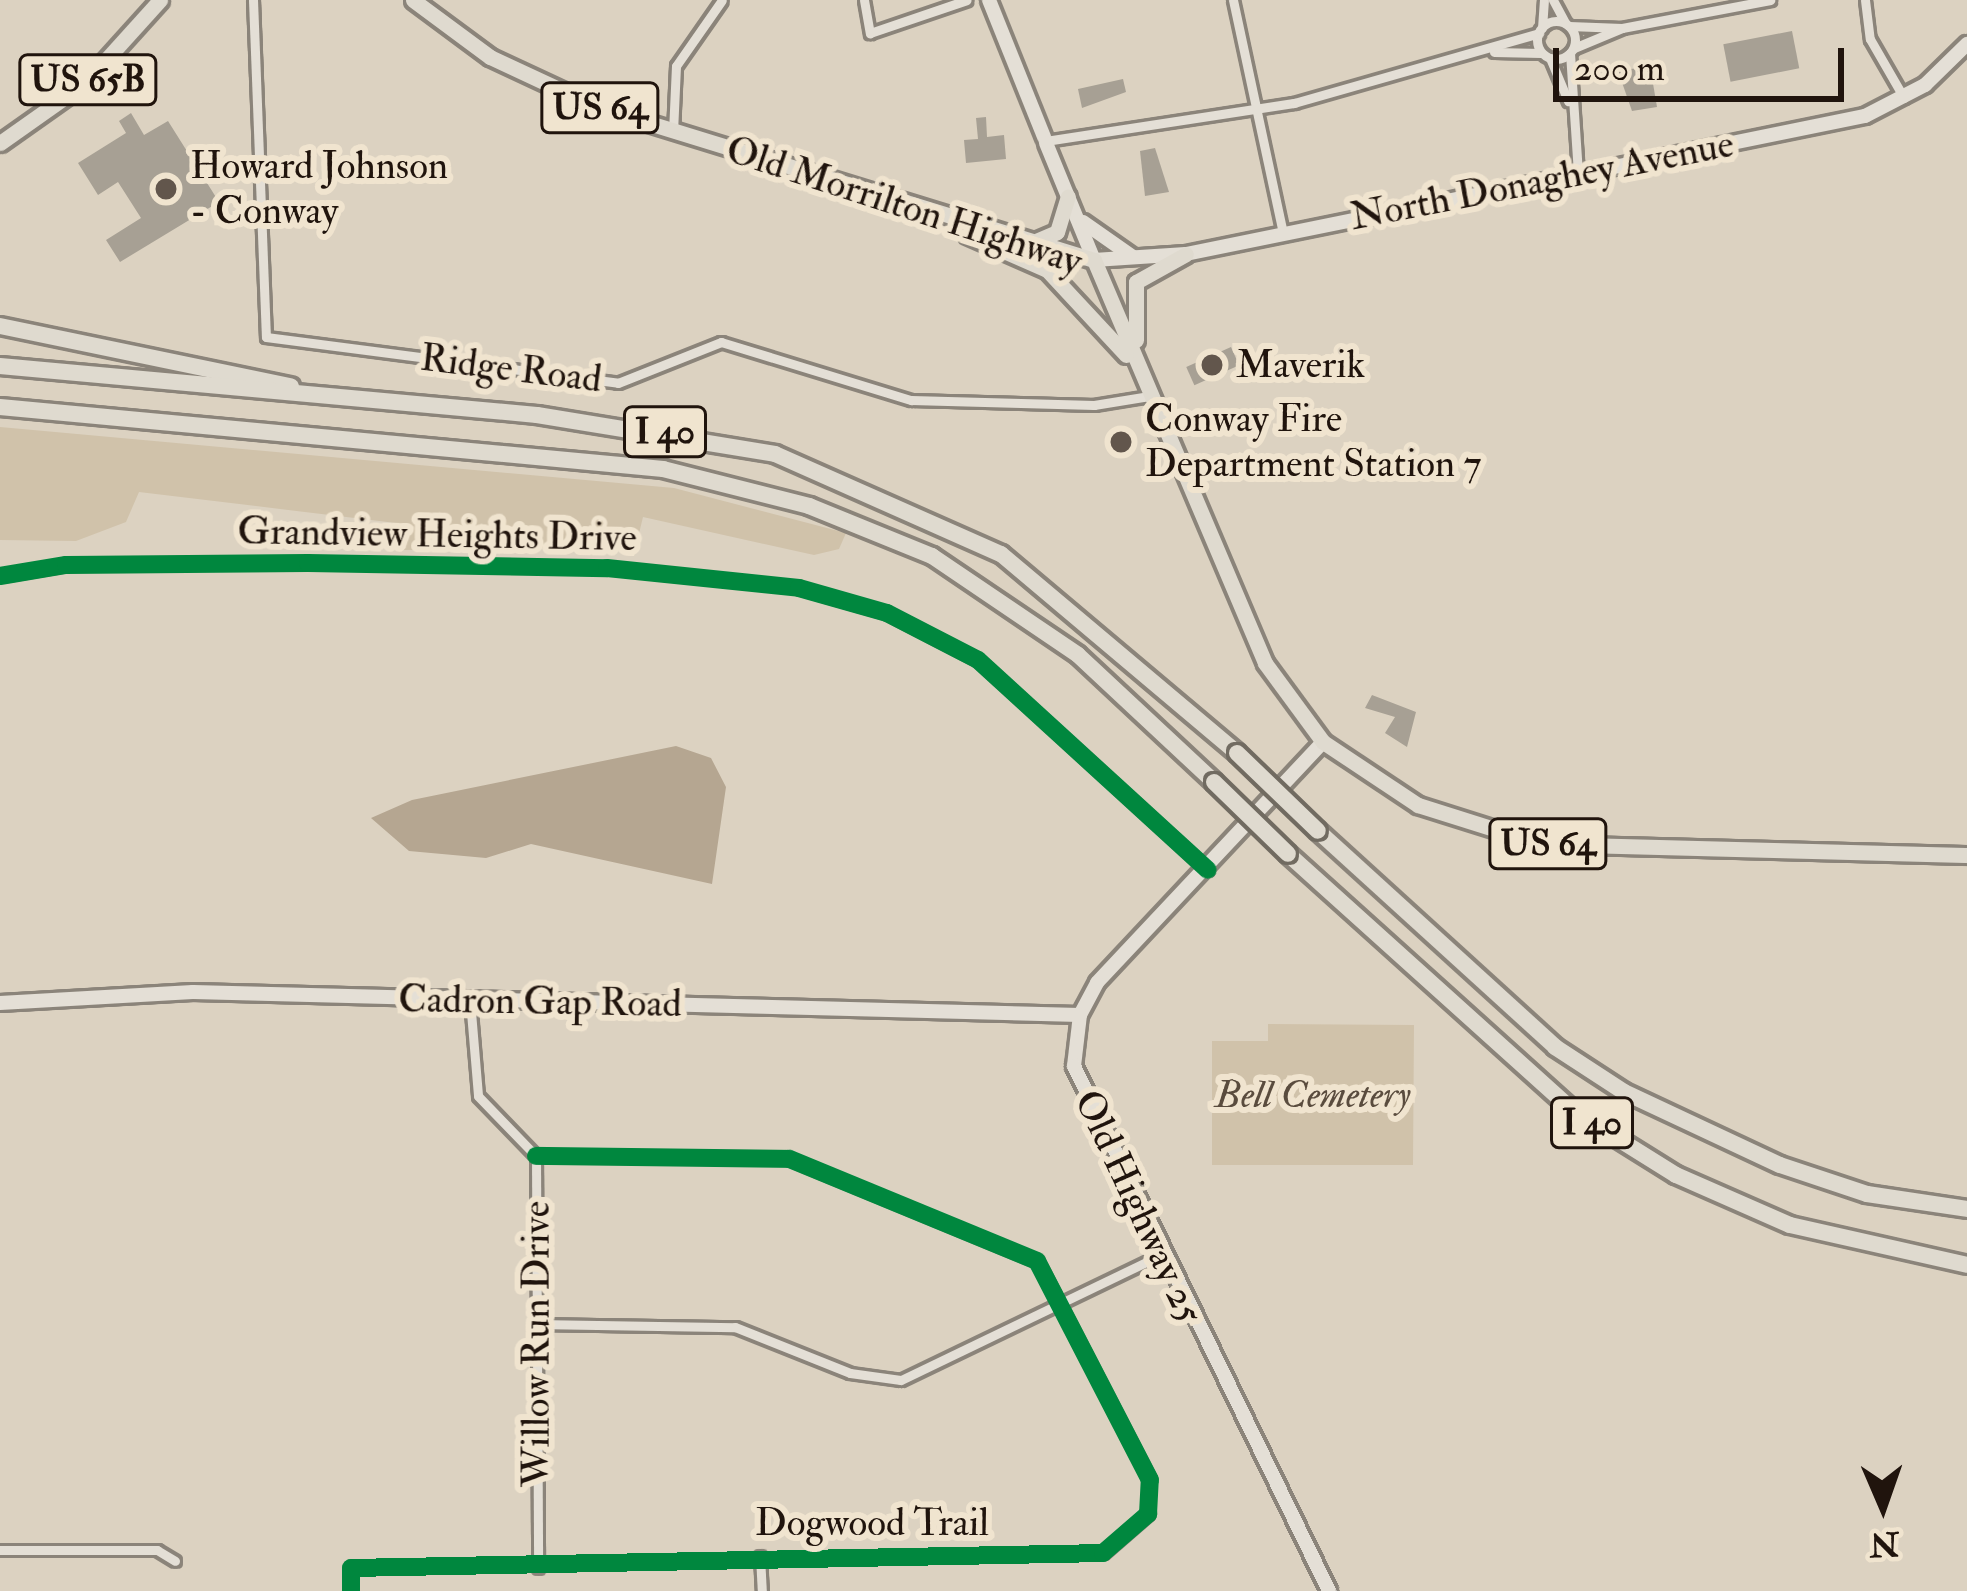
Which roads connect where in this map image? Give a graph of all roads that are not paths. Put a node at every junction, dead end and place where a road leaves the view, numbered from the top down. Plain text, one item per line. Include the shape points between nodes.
1 (160, 0) edge
2 (254, 0) edge
3 (413, 0) edge
4 (722, 0) edge
5 (864, 0) edge
6 (967, 0) edge
7 (989, 0) edge
8 (1233, 0) edge
9 (1544, 0) edge
10 (1553, 0) edge
11 (1769, 0) edge
12 (1865, 0) edge
13 (1567, 25) junction
14 (1622, 28) junction
15 (1540, 31) junction
16 (1967, 44) edge
17 (1572, 50) junction
18 (1494, 52) junction
19 (1547, 55) junction
20 (1904, 98) junction
21 (1568, 101) junction
22 (1253, 110) junction
23 (673, 132) junction
24 (1045, 140) junction
25 (0, 142) edge
26 (1578, 173) junction
27 (876, 196) junction
28 (1068, 196) junction
29 (1076, 214) junction
30 (1283, 233) junction
31 (1029, 244) junction
32 (1186, 254) junction
33 (1138, 258) junction
34 (1094, 260) junction
35 (0, 316) edge
36 (0, 326) edge
37 (33, 333) junction
38 (0, 367) edge
39 (1149, 396) junction
40 (410, 406) junction
41 (0, 407) edge
42 (0, 576) edge
43 (1323, 742) junction
44 (1967, 855) edge
45 (1208, 870) junction
46 (470, 1000) junction
47 (0, 1003) edge
48 (1080, 1015) junction
49 (536, 1156) junction
50 (1967, 1209) edge
51 (1159, 1256) junction
52 (1967, 1265) edge
53 (1064, 1303) junction
54 (536, 1324) junction
55 (0, 1550) edge
56 (760, 1556) junction
57 (175, 1561) dead end
58 (538, 1568) junction
59 (351, 1591) edge
60 (762, 1591) edge
61 (1329, 1591) edge

1 - 25 main road, US 65B via 85,83
2 - 39 street, Ridge Road via 266,337 618,383 721,342 911,400 1094,405
3 - 23 main road, Old Morrilton Highway / US 64 via 542,85
4 - 23 street via 676,66
5 - 6 street via 870,33
7 - 24 street
8 - 22 street
9 - 15 street
10 - 13 street
11 - 14 street
12 - 20 street via 1870,38
13 - 14 street
13 - 15 street
13 - 17 street
14 - 17 street
15 - 18 street
15 - 19 street
16 - 20 street, North Donaghey Avenue
17 - 19 street
17 - 21 street
18 - 19 street
18 - 22 street
19 - 21 street
20 - 26 street, North Donaghey Avenue via 1842,122
21 - 26 street
22 - 24 street
22 - 30 street
23 - 27 main road, Old Morrilton Highway / US 64
24 - 28 street
26 - 30 street, North Donaghey Avenue
27 - 31 main road, Old Morrilton Highway / US 64
27 - 39 main road via 1047,270 1088,305
28 - 29 street
28 - 31 main road via 1057,232
29 - 33 street
29 - 34 street
30 - 32 street, North Donaghey Avenue
31 - 34 main road, Old Morrilton Highway / US 64
32 - 33 street, North Donaghey Avenue
32 - 39 main road via 1149,270 1130,293
33 - 34 street, North Donaghey Avenue
34 - 39 main road, Old Morrilton Highway / US 64
35 - 37 highway
36 - 37 highway
37 - 40 highway
38 - 40 highway, I 40
39 - 43 main road, Old Morrilton Highway / US 64 via 1264,662
40 - 50 highway, I 40, bridge via 663,431 775,454 866,487 1001,554 1058,594 1237,753 1556,1047 1624,1093 1780,1165 1867,1194
41 - 52 highway, I 40, bridge via 663,469 809,506 932,556 1078,655 1575,1112 1676,1175 1790,1225
42 - 45 street, Grandview Heights Drive via 66,565 308,562 607,568 800,588 887,613 977,660
43 - 44 main road, Old Morrilton Highway / US 64 via 1418,805 1542,844
43 - 45 street
45 - 48 street via 1097,983
46 - 47 street, Cadron Gap Road via 193,992
46 - 48 street, Cadron Gap Road
46 - 49 street, Willow Run Drive via 478,1096
48 - 51 street, Old Highway 25 via 1082,1097
49 - 53 street, Dogwood Trail via 790,1160 1037,1261
49 - 54 street, Willow Run Drive
51 - 53 street
51 - 61 street, Old Highway 25
53 - 54 street via 901,1381 850,1373 735,1328
53 - 56 street, Dogwood Trail via 1150,1480 1148,1514 1130,1536 1082,1554
54 - 58 street, Willow Run Drive
55 - 57 street via 157,1550
56 - 58 street, Dogwood Trail
56 - 60 street
58 - 59 street, Dogwood Trail via 351,1568

